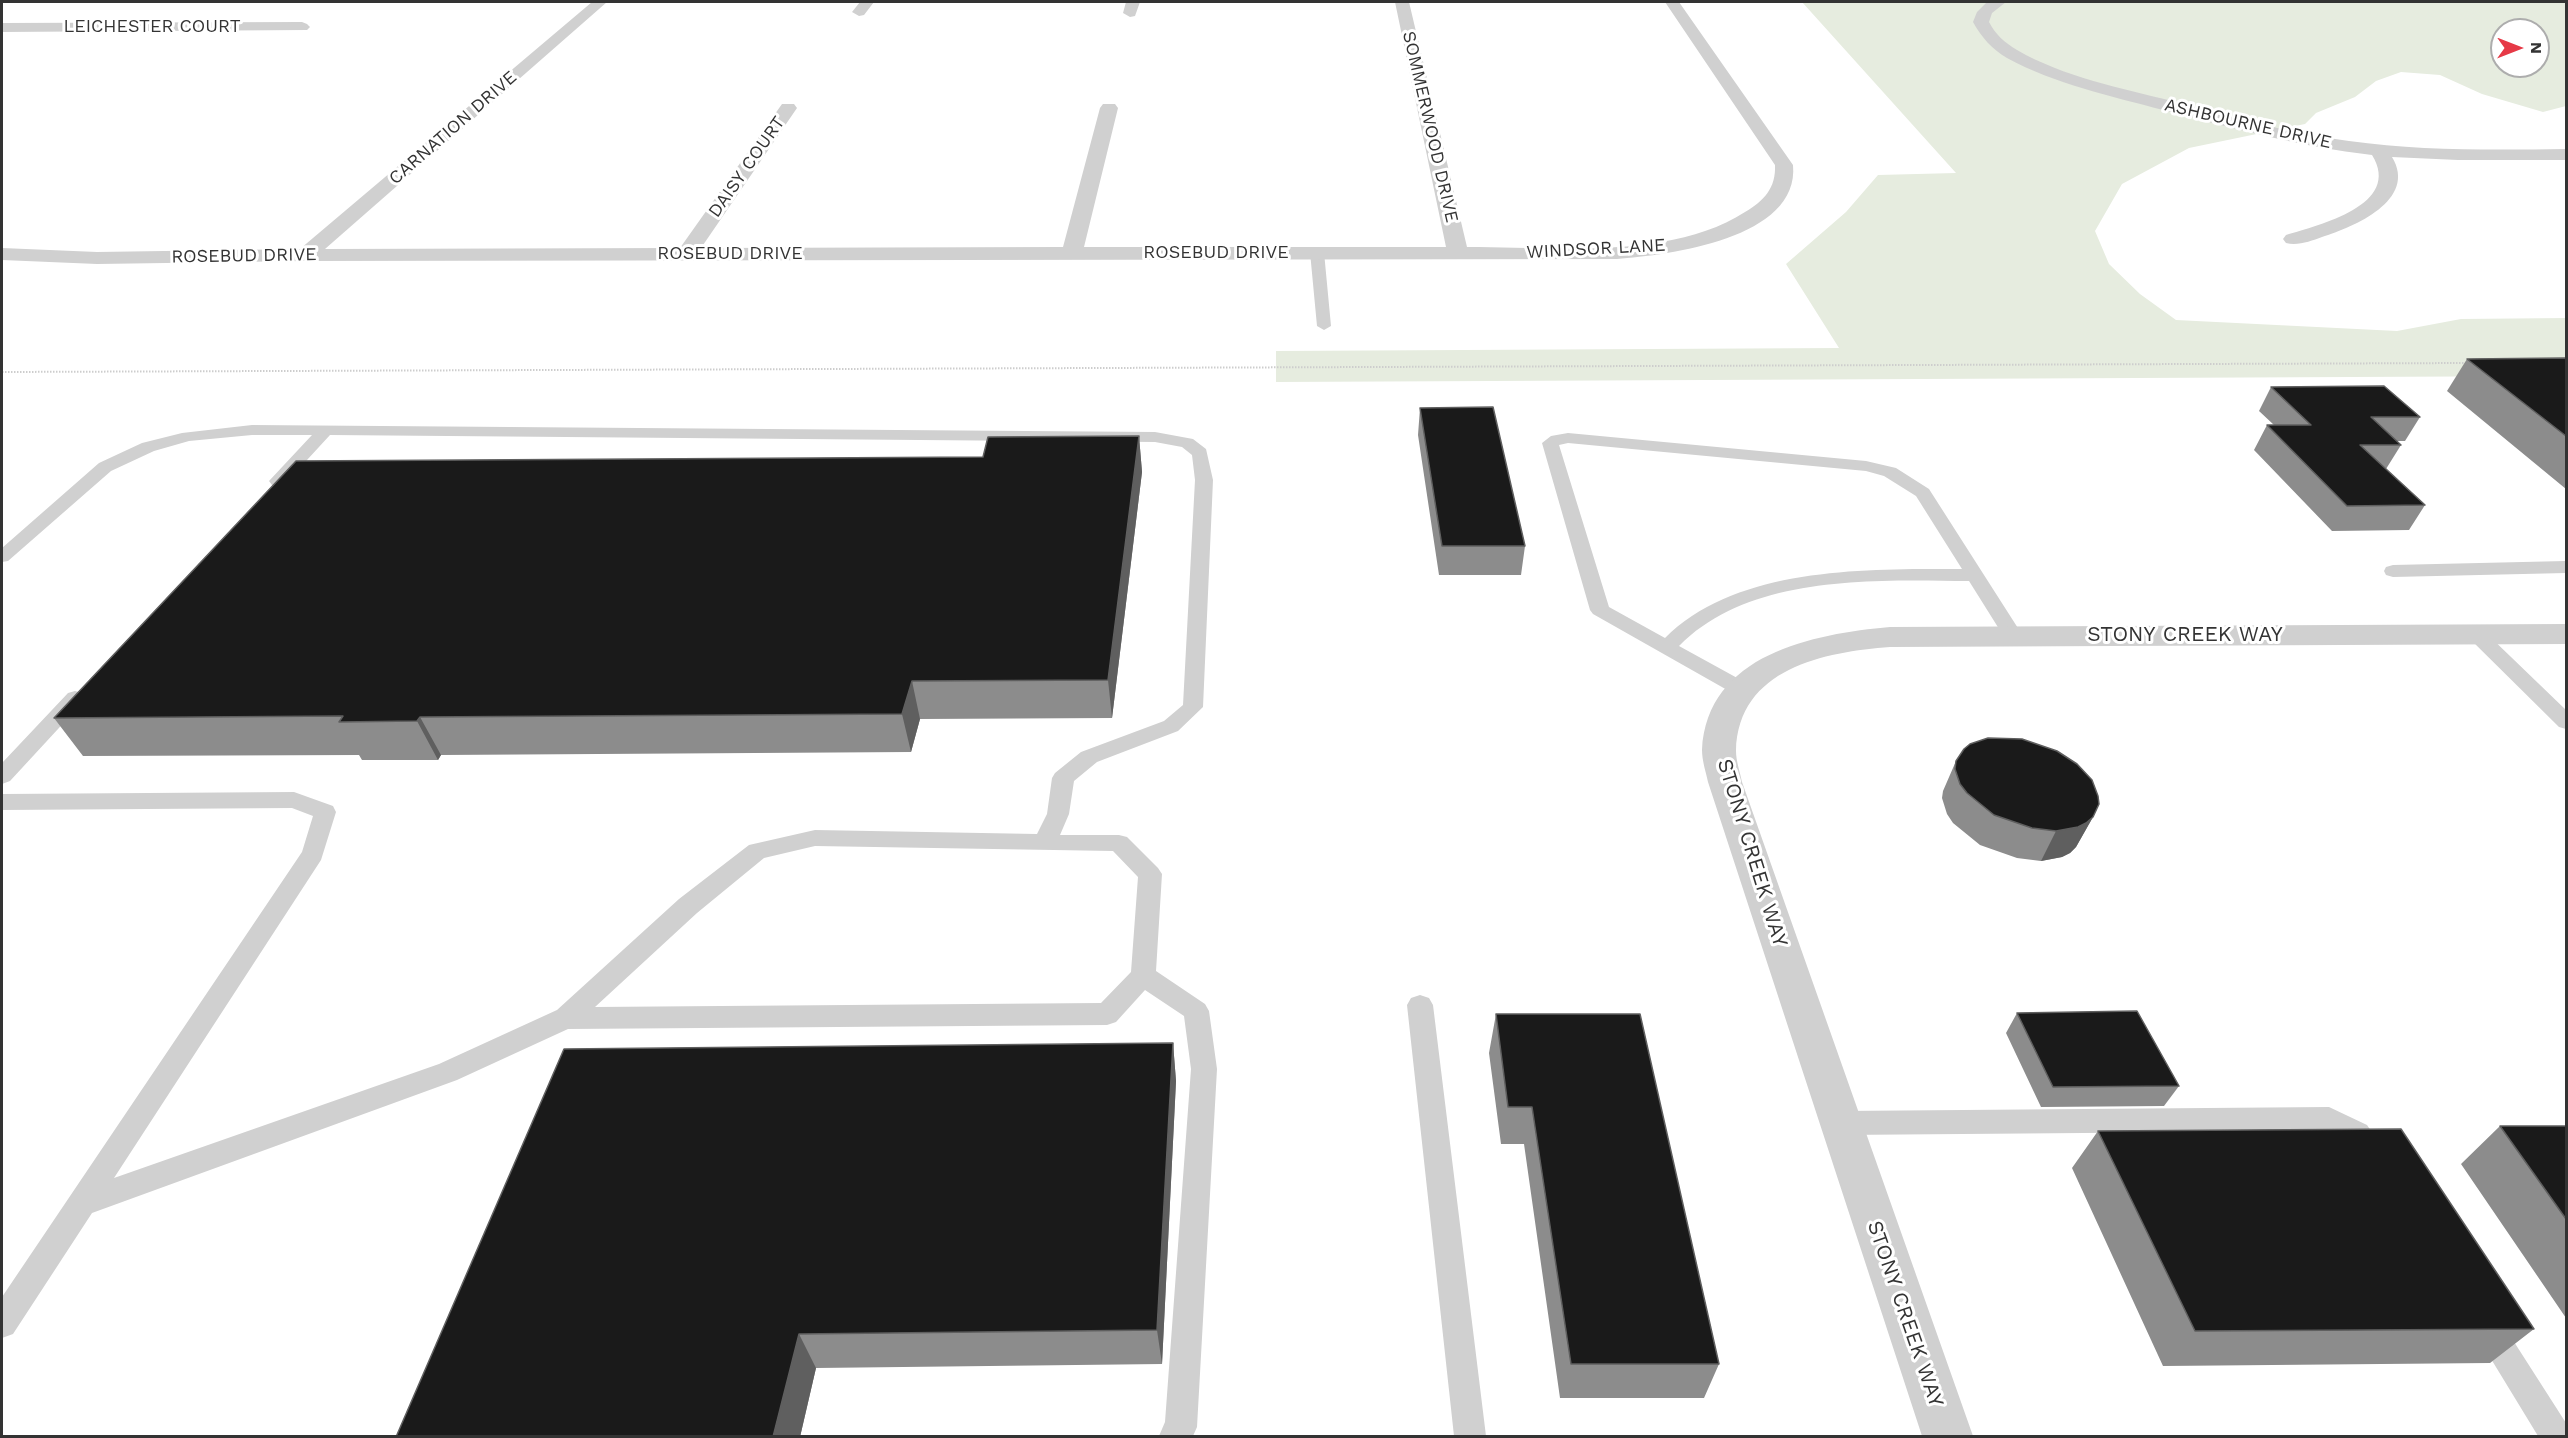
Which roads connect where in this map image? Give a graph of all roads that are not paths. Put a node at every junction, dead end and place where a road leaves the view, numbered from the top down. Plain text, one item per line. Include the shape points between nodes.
1 (600, 2) edge
2 (1402, 2) edge
3 (1671, 2) edge
4 (1999, 2) edge
5 (302, 27) dead end
6 (2, 28) edge
7 (789, 108) dead end
8 (1109, 108) dead end
9 (2378, 150) junction
10 (2566, 155) edge
11 (2293, 239) dead end
12 (1317, 252) junction
13 (1458, 252) junction
14 (1072, 253) junction
15 (2, 254) edge
16 (305, 255) junction
17 (686, 255) junction
18 (1324, 326) dead end
19 (325, 431) junction
20 (268, 491) edge
21 (2, 557) edge
22 (2566, 567) edge
23 (2393, 571) dead end
24 (1974, 575) junction
25 (2476, 634) junction
26 (2566, 634) edge
27 (2013, 636) junction
28 (1667, 647) junction
29 (90, 681) edge
30 (1743, 690) junction
31 (2566, 722) edge
32 (2, 776) edge
33 (2, 802) edge
34 (1045, 843) junction
35 (1143, 976) junction
36 (1420, 1005) dead end
37 (566, 1018) junction
38 (1841, 1123) junction
39 (2388, 1171) edge
40 (82, 1203) junction
41 (2475, 1309) edge
42 (2, 1323) edge
43 (1175, 1437) edge
44 (1470, 1437) edge
45 (1947, 1437) edge
46 (2556, 1437) edge

1 - 16 street, CARNATION DRIVE
2 - 13 street, SOMMERWOOD DRIVE
3 - 13 street, WINDSOR LANE via 1784,165 1783,186 1773,201 1730,230 1672,246 1592,253
4 - 9 street, ASHBOURNE DRIVE via 1982,15 1984,29 2000,46 2050,71 2265,131
5 - 6 street, LEICHESTER COURT
7 - 17 street, DAISY COURT
8 - 14 street
9 - 10 street, ASHBOURNE DRIVE
9 - 11 street via 2390,174 2379,198 2365,212 2331,228
12 - 13 street, ROSEBUD DRIVE
12 - 14 street, ROSEBUD DRIVE
12 - 18 lane
14 - 17 street, ROSEBUD DRIVE
15 - 16 street, ROSEBUD DRIVE via 97,258
16 - 17 street, ROSEBUD DRIVE
19 - 20 lane
19 - 21 lane via 243,431 188,436 148,447 105,466
19 - 34 lane via 1155,437 1187,443 1200,453 1204,480 1193,707 1171,726 1089,757 1062,778 1058,814
22 - 23 lane
24 - 27 lane
24 - 28 lane via 1880,575 1803,582 1749,596 1700,618
24 - 28 lane via 1923,492 1890,472 1842,464 1557,439 1550,443 1600,610
25 - 26 street, STONY CREEK WAY
25 - 27 street, STONY CREEK WAY
25 - 31 lane
27 - 30 street, STONY CREEK WAY via 1852,639 1769,666
28 - 30 lane
29 - 32 lane
30 - 38 street, STONY CREEK WAY via 1725,717 1719,751 1725,782
33 - 40 lane via 294,800 325,812 313,854
34 - 35 lane via 1119,843 1150,874
34 - 37 lane via 815,838 757,851 688,906
35 - 37 lane via 1107,1014
35 - 43 lane via 1196,1011 1204,1069 1181,1427
36 - 44 lane
37 - 40 lane via 448,1072
38 - 39 lane via 2329,1119 2357,1134
38 - 45 street, STONY CREEK WAY
40 - 42 lane
41 - 46 lane

